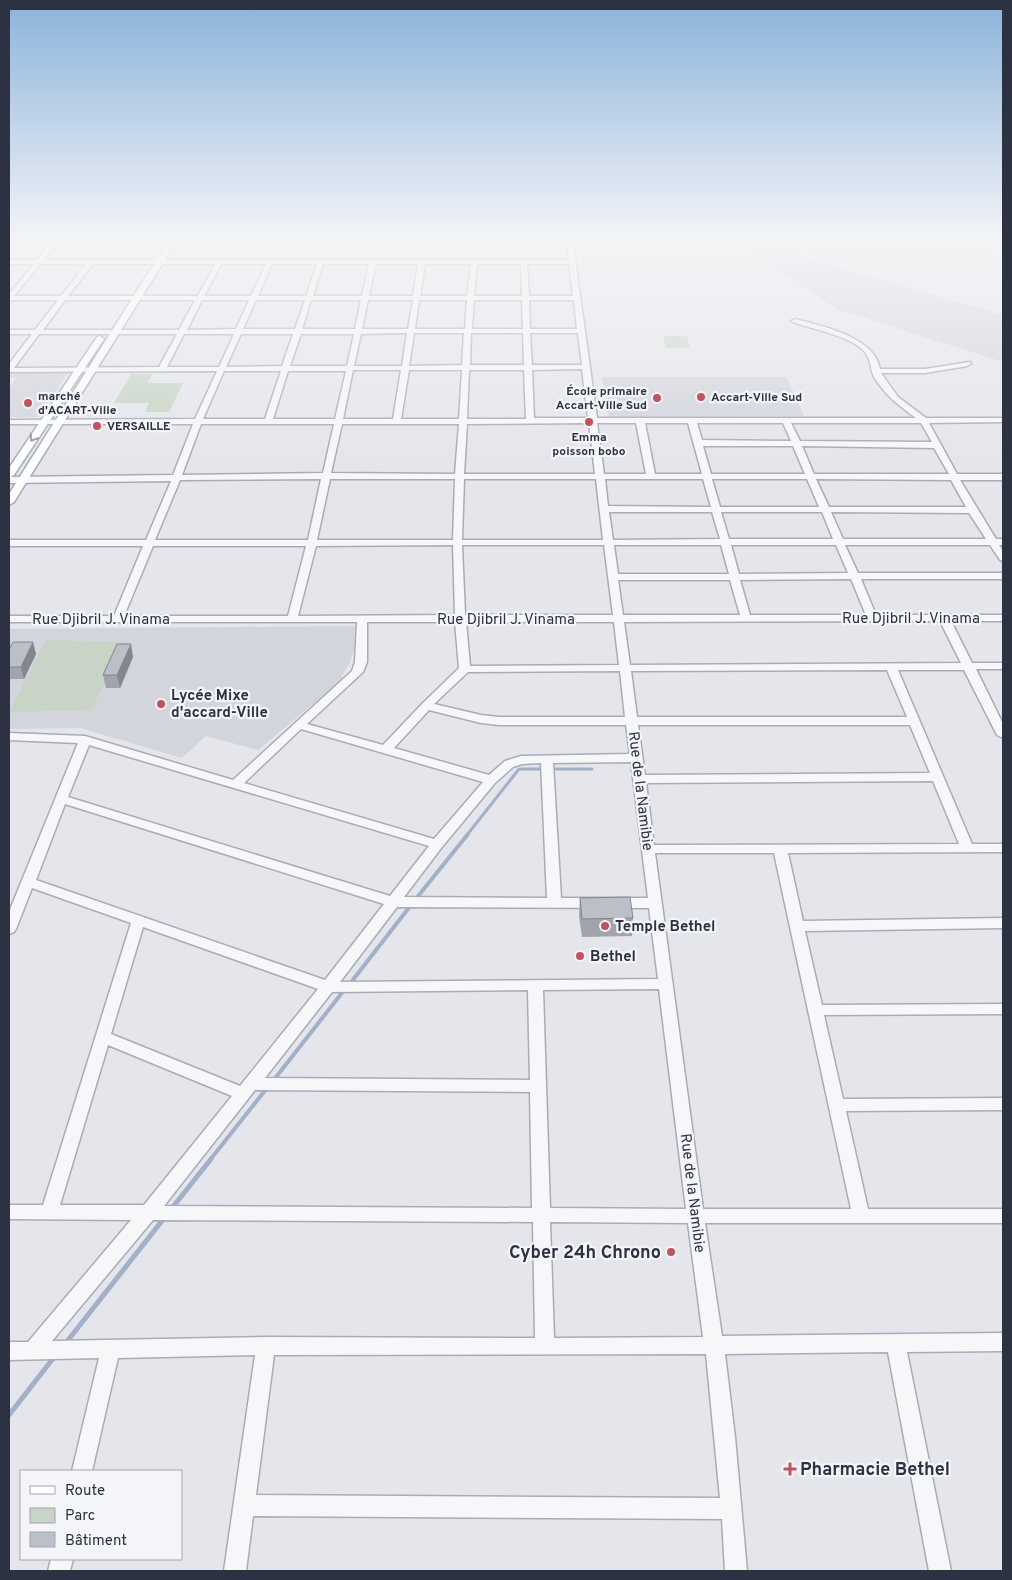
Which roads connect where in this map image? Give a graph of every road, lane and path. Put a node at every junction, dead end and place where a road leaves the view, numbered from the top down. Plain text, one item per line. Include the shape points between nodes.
1 (53, 311) edge
2 (117, 311) edge
3 (130, 311) edge
4 (194, 311) edge
5 (248, 311) edge
6 (305, 311) edge
7 (361, 311) edge
8 (414, 311) edge
9 (469, 311) edge
10 (525, 311) edge
11 (579, 311) edge
12 (795, 321) dead end
13 (411, 331) junction
14 (467, 331) junction
15 (526, 331) junction
16 (582, 331) junction
17 (9, 332) edge
18 (36, 332) junction
19 (104, 332) junction
20 (116, 332) junction
21 (183, 332) junction
22 (238, 332) junction
23 (298, 332) junction
24 (357, 332) junction
25 (967, 364) dead end
26 (586, 367) junction
27 (405, 368) junction
28 (466, 368) junction
29 (528, 368) junction
30 (9, 369) edge
31 (162, 369) junction
32 (221, 369) junction
33 (285, 369) junction
34 (351, 369) junction
35 (78, 370) junction
36 (91, 370) junction
37 (877, 371) junction
38 (593, 420) junction
39 (692, 420) junction
40 (786, 420) junction
41 (924, 420) junction
42 (1003, 420) edge
43 (198, 421) junction
44 (268, 421) junction
45 (338, 421) junction
46 (397, 421) junction
47 (463, 421) junction
48 (530, 421) junction
49 (640, 421) junction
50 (9, 422) edge
51 (44, 422) junction
52 (60, 422) junction
53 (698, 443) junction
54 (797, 444) junction
55 (936, 445) junction
56 (9, 475) edge
57 (325, 476) junction
58 (458, 476) junction
59 (600, 476) junction
60 (651, 476) junction
61 (707, 476) junction
62 (811, 476) junction
63 (177, 477) junction
64 (954, 477) junction
65 (1003, 477) edge
66 (22, 479) junction
67 (9, 480) edge
68 (9, 502) edge
69 (605, 509) junction
70 (825, 509) junction
71 (716, 510) junction
72 (972, 510) junction
73 (839, 541) junction
74 (456, 542) junction
75 (609, 542) junction
76 (725, 542) junction
77 (998, 542) edge
78 (9, 543) edge
79 (312, 543) junction
80 (149, 544) junction
81 (1003, 558) edge
82 (734, 575) junction
83 (853, 575) junction
84 (1003, 576) edge
85 (613, 577) junction
86 (872, 617) junction
87 (118, 618) junction
88 (619, 618) junction
89 (746, 618) junction
90 (944, 618) junction
91 (1003, 618) edge
92 (9, 619) edge
93 (292, 619) junction
94 (362, 619) junction
95 (458, 619) junction
96 (891, 666) junction
97 (968, 666) junction
98 (1003, 666) edge
99 (626, 668) junction
100 (465, 669) junction
101 (426, 706) junction
102 (632, 720) junction
103 (914, 721) junction
104 (1000, 722) edge
105 (299, 725) junction
106 (1003, 735) edge
107 (9, 736) edge
108 (85, 740) junction
109 (385, 751) junction
110 (637, 758) junction
111 (547, 760) junction
112 (937, 777) junction
113 (640, 779) junction
114 (492, 780) junction
115 (235, 784) junction
116 (61, 799) junction
117 (437, 844) junction
118 (780, 848) junction
119 (967, 848) junction
120 (1003, 848) edge
121 (648, 849) junction
122 (28, 882) junction
123 (394, 902) junction
124 (554, 902) junction
125 (655, 903) junction
126 (138, 922) junction
127 (1003, 923) edge
128 (797, 926) junction
129 (9, 929) edge
130 (666, 984) junction
131 (535, 985) junction
132 (328, 987) junction
133 (1003, 1009) edge
134 (816, 1010) junction
135 (104, 1037) junction
136 (538, 1086) junction
137 (246, 1089) junction
138 (1003, 1104) edge
139 (836, 1105) junction
140 (9, 1212) edge
141 (49, 1212) junction
142 (148, 1213) junction
143 (541, 1216) junction
144 (696, 1216) junction
145 (861, 1216) junction
146 (1003, 1216) edge
147 (1003, 1342) edge
148 (896, 1343) junction
149 (715, 1345) junction
150 (266, 1346) junction
151 (544, 1347) junction
152 (33, 1350) junction
153 (110, 1350) junction
154 (9, 1351) edge
155 (82, 1470) edge
156 (244, 1506) junction
157 (732, 1509) junction
158 (236, 1571) edge
159 (736, 1571) edge
160 (940, 1571) edge

1 - 18 street
2 - 19 main road
3 - 20 main road
4 - 21 street
5 - 22 street
6 - 23 street
7 - 24 street
8 - 13 street
9 - 14 street
10 - 15 street
11 - 16 street, Rue de la Namibie
12 - 37 street via 861,343
13 - 14 street
13 - 24 street
13 - 27 street
14 - 15 street
14 - 28 street
15 - 16 street
15 - 29 street
16 - 26 street, Rue de la Namibie
17 - 18 street
18 - 19 street
18 - 30 street
19 - 20 street
19 - 35 main road
20 - 21 street
20 - 36 main road
21 - 22 street
21 - 31 street
22 - 23 street
22 - 32 street
23 - 24 street
23 - 33 street
24 - 34 street
25 - 37 street via 918,372
26 - 29 street
26 - 38 street, Rue de la Namibie
27 - 28 street
27 - 34 street
27 - 46 street
28 - 29 street
28 - 47 street
29 - 48 street
30 - 35 street
31 - 32 street
31 - 36 street
32 - 33 street
32 - 43 street
33 - 34 street
33 - 44 street
34 - 45 street
35 - 36 street
35 - 51 main road
36 - 52 main road
37 - 41 street via 879,379 900,405
38 - 48 street
38 - 49 street
38 - 59 street, Rue de la Namibie
39 - 40 street
39 - 49 street
39 - 53 street
40 - 41 street
40 - 54 street
41 - 42 street
41 - 55 street
43 - 44 street
43 - 52 street
43 - 63 street
44 - 45 street
45 - 46 street
45 - 57 street
46 - 47 street
47 - 48 street
47 - 58 street
49 - 60 street
50 - 51 street
51 - 52 street
51 -> 56 main road
52 - 66 main road
53 - 54 street
53 - 61 street
54 - 55 street
54 - 62 street
55 - 64 street
57 - 58 street
57 - 63 street
57 - 79 street
58 - 59 street
58 - 74 street
59 - 60 street
59 - 69 street, Rue de la Namibie
60 - 61 street
61 - 62 street
61 - 71 street
62 - 64 street
62 - 70 street
63 - 66 street
63 - 80 street
64 - 65 street
64 - 72 street
66 - 67 street
66 - 68 main road
69 - 71 street
69 - 75 street, Rue de la Namibie
70 - 71 street
70 - 72 street
70 - 73 street
71 - 76 street
72 - 77 street
73 - 76 street
73 - 77 street
73 - 83 street
74 - 75 street
74 - 79 street
74 - 95 street
75 - 76 street
75 - 85 street, Rue de la Namibie
76 - 82 street
77 - 81 street
78 - 80 street
79 - 80 street
79 - 93 street
80 - 87 street
82 - 83 street
82 - 85 street
82 - 89 street
83 - 84 street
83 - 86 street
85 - 88 street, Rue de la Namibie
86 - 89 street, Rue Djibril J. Vinama
86 - 90 street, Rue Djibril J. Vinama
87 - 92 street, Rue Djibril J. Vinama
87 - 93 street, Rue Djibril J. Vinama
88 - 89 street, Rue Djibril J. Vinama
88 - 95 street, Rue Djibril J. Vinama
88 - 99 street, Rue de la Namibie
90 - 91 street, Rue Djibril J. Vinama
90 - 97 street
93 - 94 street, Rue Djibril J. Vinama
94 - 95 street, Rue Djibril J. Vinama
94 - 105 street via 361,662 357,672
95 - 100 street
96 - 97 street
96 - 99 street
96 - 103 street
97 - 98 street
97 - 104 street
99 - 100 street
99 - 102 street, Rue de la Namibie
100 - 101 street
101 - 102 street via 499,721
101 - 109 street
102 - 103 street
102 - 110 street, Rue de la Namibie
103 - 112 street
104 - 106 street
105 - 109 street
105 - 115 street
107 - 108 street
108 - 115 street
108 - 116 street
109 - 114 street
110 - 111 street
110 - 113 street, Rue de la Namibie
111 - 114 street via 515,762
111 - 124 street
112 - 113 street
112 - 119 street
113 - 121 street, Rue de la Namibie
114 - 117 street
115 - 117 street
116 - 122 street
116 - 123 street
117 - 123 street
118 - 119 street
118 - 121 street
118 - 128 street
119 - 120 street
121 - 125 street, Rue de la Namibie
122 - 126 street
122 - 129 street
123 - 124 street
123 - 132 street
124 - 125 street
125 - 130 street, Rue de la Namibie
126 - 132 street
126 - 135 street
127 - 128 street
128 - 134 street
130 - 131 street
130 - 144 street, Rue de la Namibie
131 - 132 street
131 - 136 street
132 - 137 street
133 - 134 street
134 - 139 street
135 - 137 street
135 - 141 street
136 - 137 street
136 - 143 street
137 - 142 street
138 - 139 street
139 - 145 street
140 - 141 street
141 - 142 street
142 - 143 street
142 - 152 street
143 - 144 street
143 - 151 street
144 - 145 street
144 - 149 street, Rue de la Namibie
145 - 146 street
147 - 148 street
148 - 149 street
148 - 160 street
149 - 151 street
149 - 157 street, Rue de la Namibie
150 - 151 street
150 - 153 street
150 - 156 street
152 - 153 street
152 - 154 street
153 - 155 street
156 - 157 street
156 - 158 street
157 - 159 street, Rue de la Namibie

